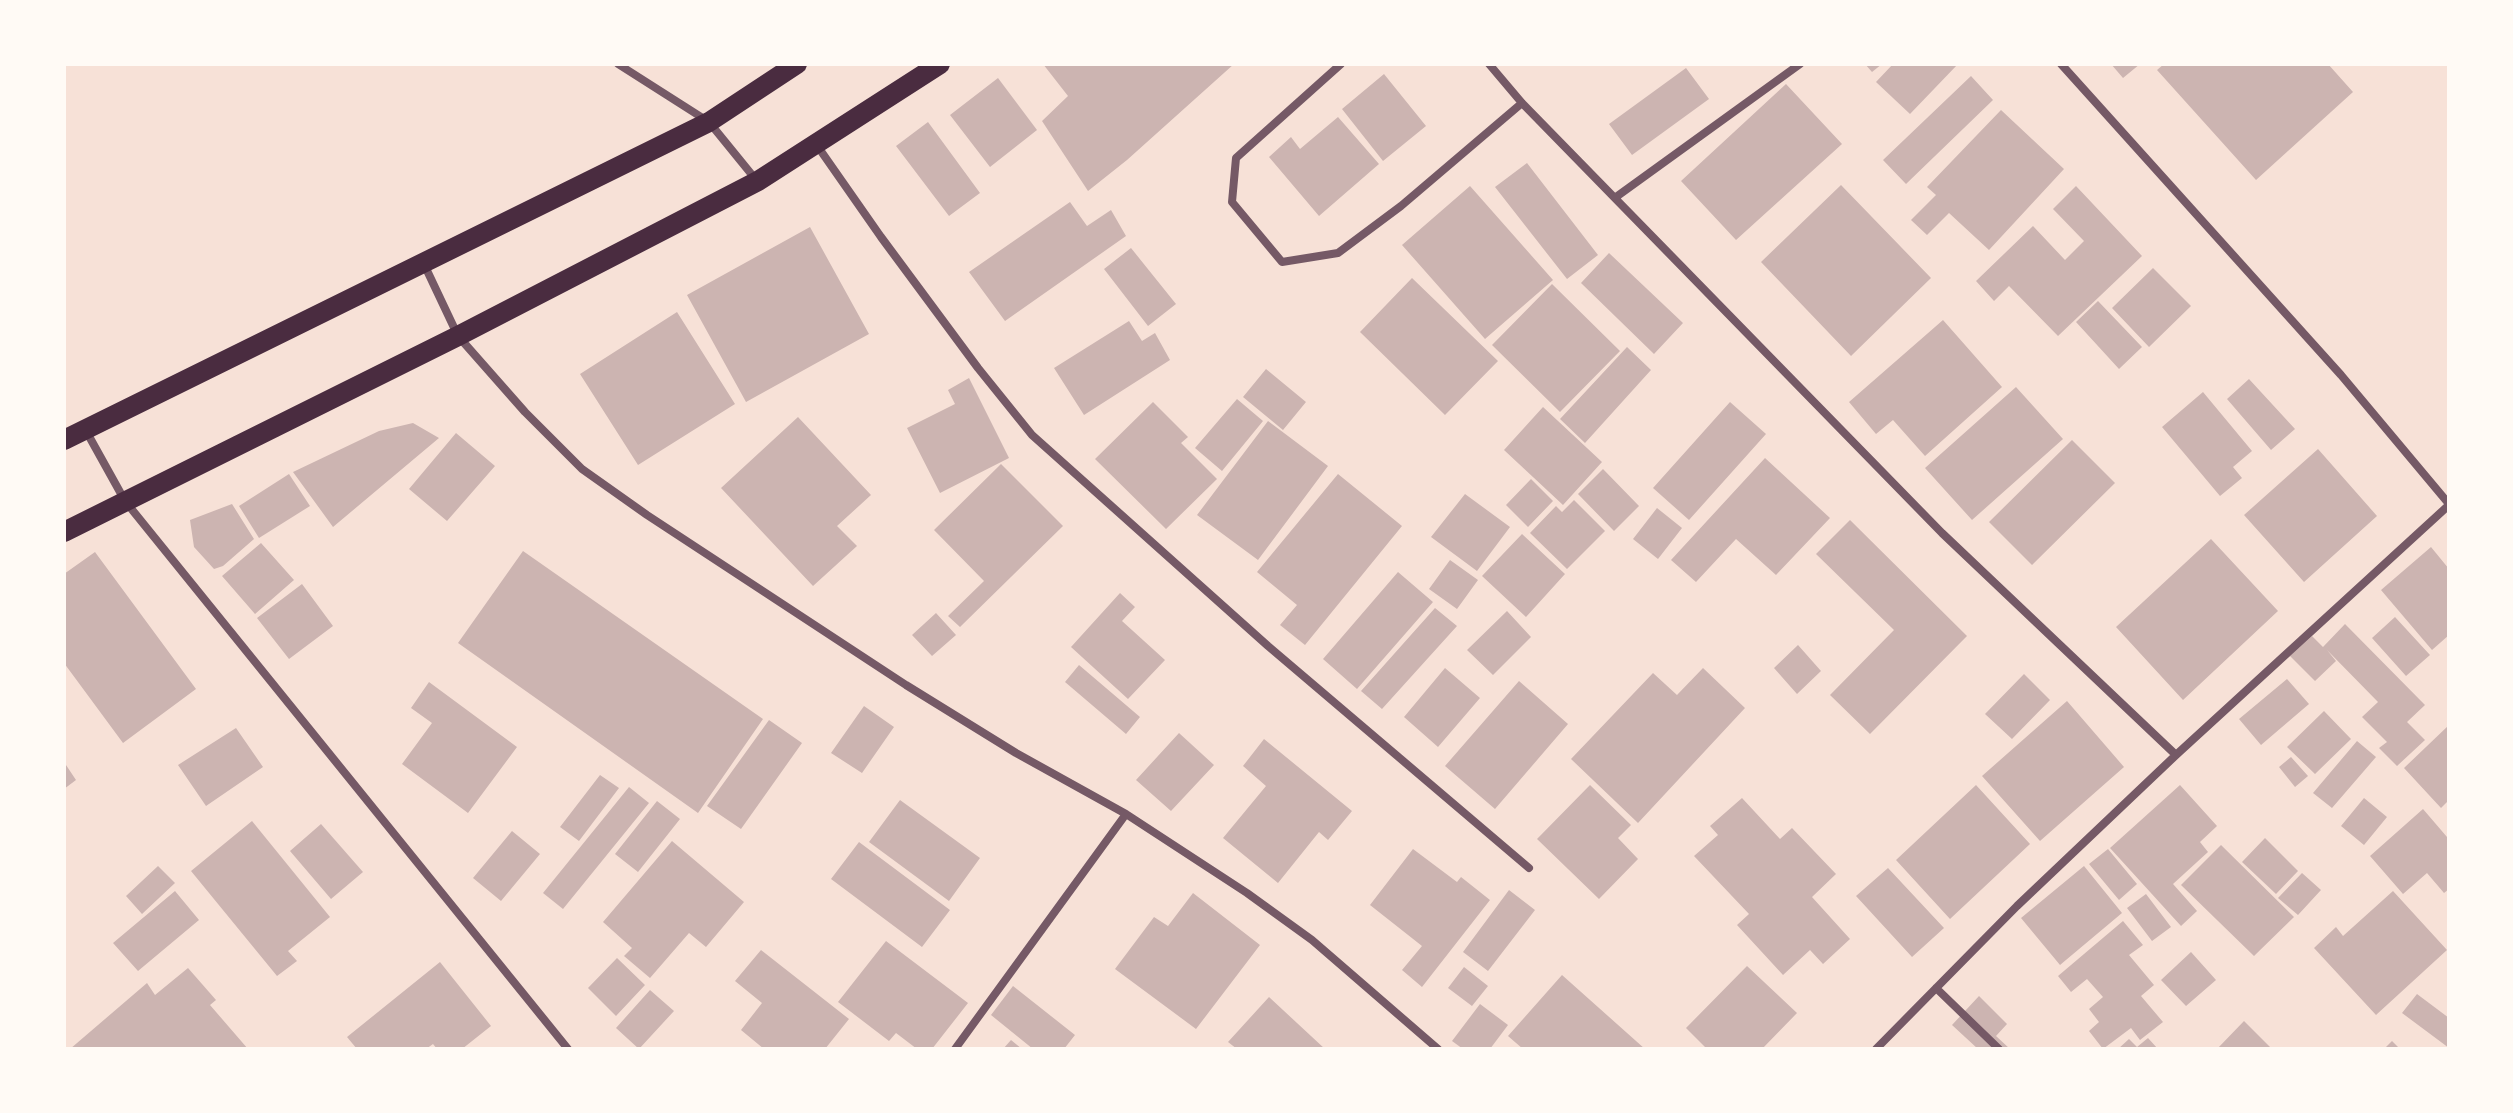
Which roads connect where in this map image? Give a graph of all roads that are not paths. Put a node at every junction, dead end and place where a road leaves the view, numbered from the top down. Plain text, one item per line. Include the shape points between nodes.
1 (618, 64) edge
2 (797, 64) edge
3 (940, 64) edge
4 (1341, 64) edge
5 (1489, 64) edge
6 (1800, 64) edge
7 (2061, 64) edge
8 (1522, 103) junction
9 (709, 122) junction
10 (815, 144) junction
11 (758, 181) junction
12 (1616, 197) junction
13 (422, 262) junction
14 (458, 336) junction
15 (85, 429) junction
16 (64, 440) edge
17 (125, 501) junction
18 (2449, 505) edge
19 (64, 532) edge
20 (2176, 755) junction
21 (1126, 814) junction
22 (1529, 868) dead end
23 (1936, 988) junction
24 (568, 1049) edge
25 (955, 1049) edge
26 (1438, 1049) edge
27 (1876, 1049) edge
28 (1999, 1049) edge

1 - 9 street
2 - 9 main road
3 - 10 main road
4 - 8 street via 1236,158 1232,202 1282,262 1338,253
5 - 8 street
6 - 12 street
7 - 18 street via 2341,375
8 - 12 street
9 - 11 street
9 - 13 main road
10 - 11 main road
10 - 22 street via 1032,435 1245,626
11 - 14 main road
12 - 20 street via 1942,533
13 - 14 street
13 - 15 main road
14 - 17 main road
14 - 21 street via 582,469 906,685
15 - 16 main road
15 - 17 street
17 - 19 main road
17 - 24 street
18 - 20 street
20 - 23 street
21 - 25 street
21 - 26 street via 1312,940
23 - 27 street
23 - 28 street

